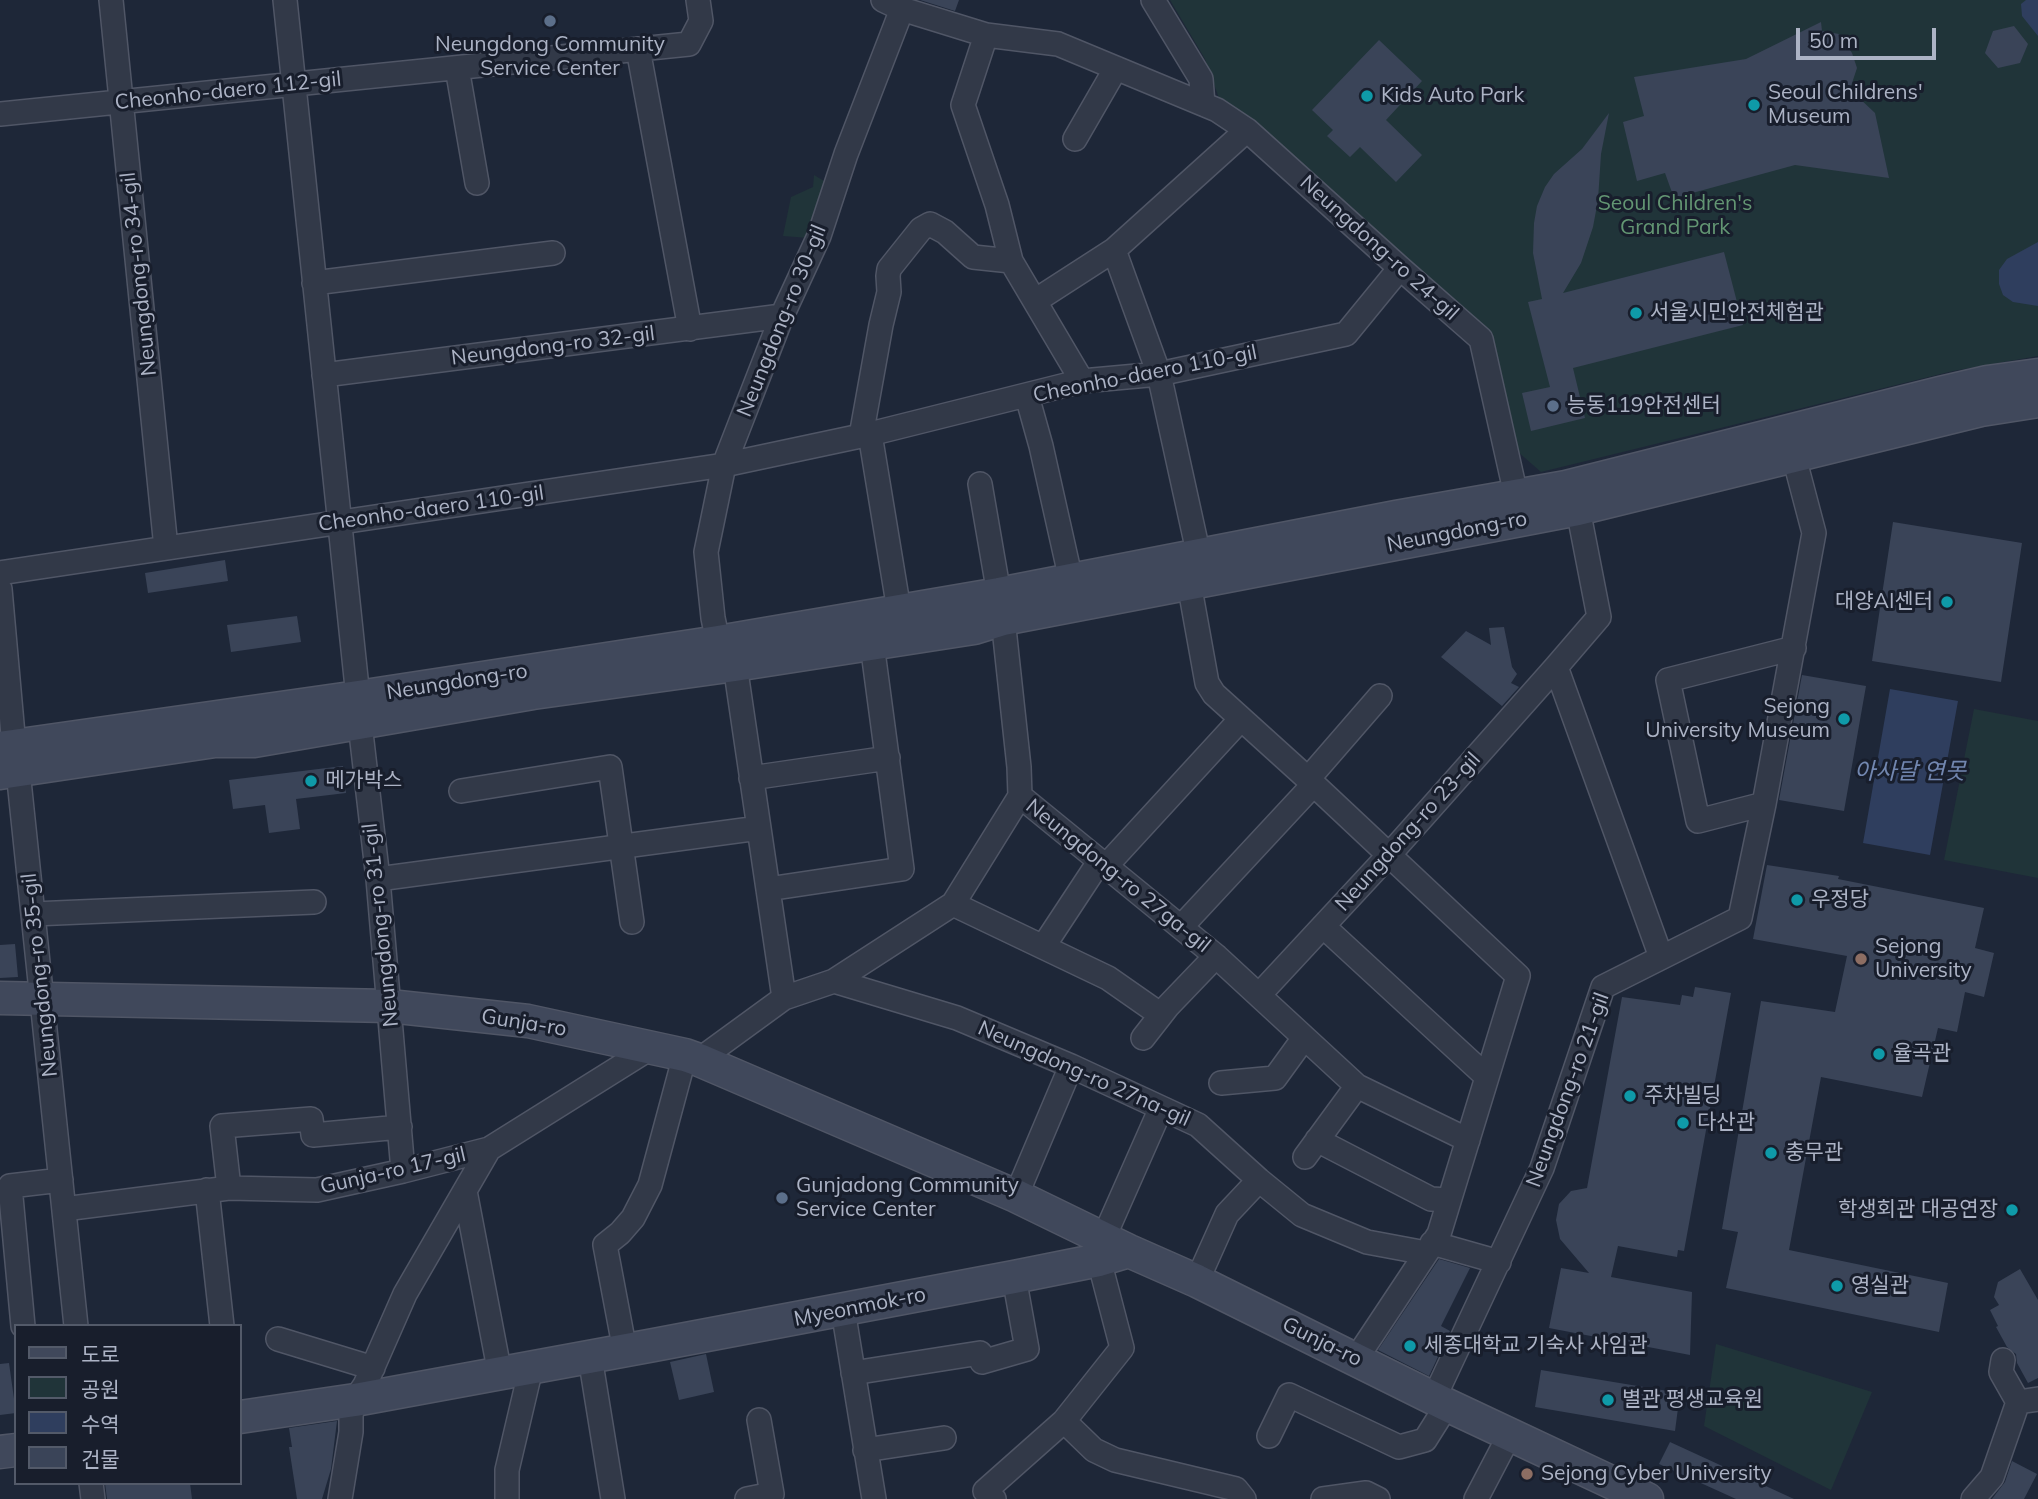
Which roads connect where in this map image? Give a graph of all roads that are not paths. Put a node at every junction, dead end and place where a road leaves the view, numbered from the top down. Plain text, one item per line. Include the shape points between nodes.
1 (111, 0) edge
2 (285, 0) edge
3 (698, 0) edge
4 (1153, 0) edge
5 (893, 4) edge
6 (986, 35) junction
7 (638, 49) junction
8 (457, 68) junction
9 (1116, 68) junction
10 (294, 85) junction
11 (121, 102) junction
12 (1203, 104) junction
13 (0, 114) edge
14 (1247, 130) junction
15 (1075, 139) dead end
16 (477, 183) dead end
17 (1114, 250) junction
18 (553, 253) dead end
19 (1011, 261) junction
20 (1400, 268) junction
21 (314, 283) junction
22 (1035, 301) junction
23 (782, 316) junction
24 (690, 329) junction
25 (1159, 374) junction
26 (324, 375) junction
27 (2038, 375) edge
28 (1082, 381) junction
29 (1027, 396) junction
30 (2038, 401) edge
31 (866, 435) junction
32 (1794, 457) junction
33 (724, 465) junction
34 (981, 484) dead end
35 (1519, 508) junction
36 (1578, 509) junction
37 (339, 523) junction
38 (166, 548) junction
39 (1194, 570) junction
40 (0, 573) edge
41 (1071, 580) junction
42 (1, 599) edge
43 (1001, 606) junction
44 (899, 610) junction
45 (872, 644) junction
46 (1794, 648) junction
47 (727, 653) junction
48 (1556, 667) junction
49 (1380, 696) dead end
50 (359, 711) junction
51 (1241, 719) junction
52 (888, 758) junction
53 (8, 760) edge
54 (751, 778) junction
55 (1311, 781) junction
56 (461, 791) dead end
57 (1020, 796) junction
58 (1764, 804) junction
59 (759, 828) junction
60 (621, 847) junction
61 (1389, 855) junction
62 (1102, 865) junction
63 (378, 879) junction
64 (768, 889) junction
65 (314, 902) dead end
66 (953, 904) junction
67 (33, 914) junction
68 (632, 922) dead end
69 (1323, 926) junction
70 (1181, 927) junction
71 (1043, 947) junction
72 (1216, 956) junction
73 (1661, 957) junction
74 (834, 981) junction
75 (1259, 995) junction
76 (0, 998) edge
77 (784, 998) junction
78 (42, 999) junction
79 (389, 1006) junction
80 (1161, 1015) junction
81 (1143, 1038) dead end
82 (1304, 1038) junction
83 (652, 1048) junction
84 (692, 1058) junction
85 (1071, 1066) junction
86 (1487, 1077) junction
87 (1221, 1083) dead end
88 (1357, 1086) junction
89 (1161, 1108) junction
90 (400, 1127) junction
91 (1468, 1140) junction
92 (489, 1149) junction
93 (403, 1171) junction
94 (61, 1180) junction
95 (1259, 1180) junction
96 (218, 1189) junction
97 (465, 1191) junction
98 (1016, 1196) junction
99 (1449, 1200) junction
100 (64, 1209) junction
101 (1429, 1248) junction
102 (1110, 1249) junction
103 (1499, 1262) junction
104 (1014, 1277) junction
105 (1197, 1281) junction
106 (844, 1310) junction
107 (23, 1324) edge
108 (76, 1324) edge
109 (222, 1324) edge
110 (278, 1339) dead end
111 (625, 1351) junction
112 (590, 1357) junction
113 (1356, 1359) junction
114 (2003, 1360) dead end
115 (373, 1368) junction
116 (531, 1368) junction
117 (853, 1373) junction
118 (500, 1374) junction
119 (355, 1401) junction
120 (1440, 1401) junction
121 (2028, 1401) edge
122 (242, 1417) edge
123 (758, 1420) dead end
124 (1063, 1421) junction
125 (1510, 1434) junction
126 (1269, 1436) dead end
127 (944, 1438) dead end
128 (865, 1450) junction
129 (340, 1499) edge
130 (507, 1499) edge
131 (613, 1499) edge
132 (747, 1499) edge
133 (874, 1499) edge
134 (994, 1499) edge
135 (1244, 1499) edge
136 (1323, 1499) edge
137 (1378, 1499) edge
138 (1476, 1499) edge
139 (1647, 1499) edge
140 (1973, 1499) edge

1 - 11 street, Neungdong-ro 34-gil
2 - 10 street
3 - 7 street, Cheonho-daero 112-gil via 701,22 689,44
4 - 12 street via 1201,79
5 - 6 street, Neungdong-ro 24-gil
5 - 23 street, Neungdong-ro 30-gil via 819,236
6 - 9 street, Neungdong-ro 24-gil via 1058,44
6 - 19 street via 962,105
7 - 8 street, Cheonho-daero 112-gil
7 - 24 street
8 - 10 street, Cheonho-daero 112-gil
8 - 16 street
9 - 12 street, Neungdong-ro 24-gil
9 - 15 street
10 - 11 street, Cheonho-daero 112-gil
10 - 21 street
11 - 13 street, Cheonho-daero 112-gil
11 - 38 street, Neungdong-ro 34-gil
12 - 14 street, Neungdong-ro 24-gil
14 - 17 street
14 - 20 street, Neungdong-ro 24-gil
17 - 22 street
17 - 25 street
18 - 21 street
19 - 22 street
19 - 31 street via 973,257 930,223 921,229 889,269
20 - 25 street, Cheonho-daero 110-gil via 1346,334
20 - 35 street, Neungdong-ro 24-gil via 1481,339
21 - 26 street
22 - 28 street
23 - 24 street, Neungdong-ro 32-gil
23 - 33 street, Neungdong-ro 30-gil
24 - 26 street, Neungdong-ro 32-gil
25 - 28 street, Cheonho-daero 110-gil
25 - 39 street
26 - 37 street
27 - 35 main road, Neungdong-ro via 1951,390 1611,476
28 - 29 street, Cheonho-daero 110-gil
29 - 31 street, Cheonho-daero 110-gil
29 - 41 street
30 - 32 main road, Neungdong-ro via 1981,410
31 - 33 street, Cheonho-daero 110-gil
31 - 44 street
32 - 36 main road, Neungdong-ro
32 - 46 street, Neungdong-ro 21-gil via 1814,533
33 - 37 street, Cheonho-daero 110-gil
33 - 47 street, Neungdong-ro 30-gil via 706,552 713,618
34 - 43 street
35 - 36 main road, Neungdong-ro
35 - 39 main road, Neungdong-ro
36 - 48 street, Neungdong-ro 23-gil via 1599,617
37 - 38 street, Cheonho-daero 110-gil
37 - 50 street
38 - 40 street, Cheonho-daero 110-gil
39 - 41 main road, Neungdong-ro
39 - 43 main road, Neungdong-ro
39 - 51 street via 1208,683
41 - 43 main road, Neungdong-ro
42 - 53 street, Neungdong-ro 35-gil
43 - 44 main road, Neungdong-ro
43 - 45 main road, Neungdong-ro via 974,628
43 - 57 street
44 - 47 main road, Neungdong-ro
45 - 47 main road, Neungdong-ro
45 - 52 street
46 - 58 street, Neungdong-ro 21-gil
46 - 58 street via 1668,680 1698,821
47 - 50 main road, Neungdong-ro via 533,693
47 - 54 street, Neungdong-ro 30-gil
48 - 61 street, Neungdong-ro 23-gil
48 - 73 street
49 - 55 street
50 - 53 main road, Neungdong-ro via 254,741
50 - 63 street, Neungdong-ro 31-gil
51 - 55 street
51 - 62 street
52 - 54 street
52 - 64 street via 902,869
53 - 67 street, Neungdong-ro 35-gil
54 - 59 street, Neungdong-ro 30-gil
55 - 61 street
55 - 70 street
56 - 60 street via 610,767
57 - 62 street, Neungdong-ro 27ga-gil
57 - 66 street
58 - 73 street, Neungdong-ro 21-gil via 1740,918
59 - 60 street
59 - 64 street, Neungdong-ro 30-gil
60 - 63 street
60 - 68 street
61 - 69 street, Neungdong-ro 23-gil
61 - 86 street via 1518,976
62 - 70 street, Neungdong-ro 27ga-gil
62 - 71 street
63 - 79 street, Neungdong-ro 31-gil
64 - 77 street, Neungdong-ro 30-gil
65 - 67 street
66 - 71 street
66 - 74 street
67 - 78 street, Neungdong-ro 35-gil
69 - 75 street, Neungdong-ro 23-gil
69 - 86 street
70 - 72 street, Neungdong-ro 27ga-gil
71 - 80 street via 1108,978
72 - 75 street, Neungdong-ro 27ga-gil
72 - 80 street, Neungdong-ro 27ga-gil
73 - 103 street, Neungdong-ro 21-gil via 1603,987 1542,1168
74 - 77 street
74 - 85 street, Neungdong-ro 27na-gil via 957,1018
75 - 82 street, Neungdong-ro 27ga-gil
76 - 78 main road, Gunja-ro
77 - 84 street
78 - 79 main road, Gunja-ro
78 - 94 street, Neungdong-ro 35-gil
79 - 83 main road, Gunja-ro via 528,1021
79 - 90 street, Neungdong-ro 31-gil
80 - 81 street, Neungdong-ro 27ga-gil
82 - 87 street via 1275,1078
82 - 88 street, Neungdong-ro 27ga-gil
83 - 84 main road, Gunja-ro
83 - 92 street, Gunja-ro 17-gil
84 - 98 main road, Gunja-ro
84 - 111 street via 650,1185 633,1218 605,1245
85 - 89 street, Neungdong-ro 27na-gil
85 - 98 street
86 - 91 street
88 - 91 street, Neungdong-ro 27ga-gil
88 - 99 street via 1311,1148 1432,1199
89 - 95 street, Neungdong-ro 27na-gil via 1198,1125
89 - 102 street
90 - 93 street, Neungdong-ro 31-gil
90 - 96 street via 313,1135 311,1119 222,1125
91 - 99 street
92 - 93 street, Gunja-ro 17-gil
92 - 97 street
93 - 96 street, Gunja-ro 17-gil via 317,1190
94 - 100 street, Neungdong-ro 35-gil
94 - 107 street via 10,1186
95 - 101 street, Neungdong-ro 27na-gil via 1302,1215 1367,1242
95 - 105 street via 1227,1214
96 - 100 street, Gunja-ro 17-gil
96 - 109 street
97 - 115 street via 405,1294
97 - 118 street
98 - 102 main road, Gunja-ro
99 - 101 street via 1439,1234
100 - 108 street, Neungdong-ro 35-gil
101 - 103 street, Neungdong-ro 27na-gil
101 - 113 street
102 - 104 main road, Myeonmok-ro
102 - 105 main road, Gunja-ro
102 - 124 street via 1122,1348
103 - 120 street, Neungdong-ro 21-gil
104 - 106 main road, Myeonmok-ro
104 - 117 street via 1027,1349 982,1362 980,1353
105 - 113 main road, Gunja-ro
106 - 111 main road, Myeonmok-ro
106 - 117 street
110 - 115 street
111 - 112 main road, Myeonmok-ro
112 - 116 main road, Myeonmok-ro
112 - 131 street
113 - 120 main road, Gunja-ro
114 - 121 street via 2001,1372
115 - 119 street
116 - 118 main road, Myeonmok-ro
116 - 130 street via 507,1470
117 - 128 street
118 - 119 main road, Myeonmok-ro
119 - 122 main road, Myeonmok-ro
119 - 129 street
120 - 125 main road, Gunja-ro
120 - 126 street via 1425,1440 1399,1447 1289,1395
121 - 140 street via 1992,1477
123 - 132 street via 772,1494
124 - 134 street via 985,1490
124 - 135 street via 1094,1450 1115,1460 1236,1489
125 - 138 street
125 - 139 main road, Gunja-ro
127 - 128 street
128 - 133 street
136 - 137 street via 1366,1493

